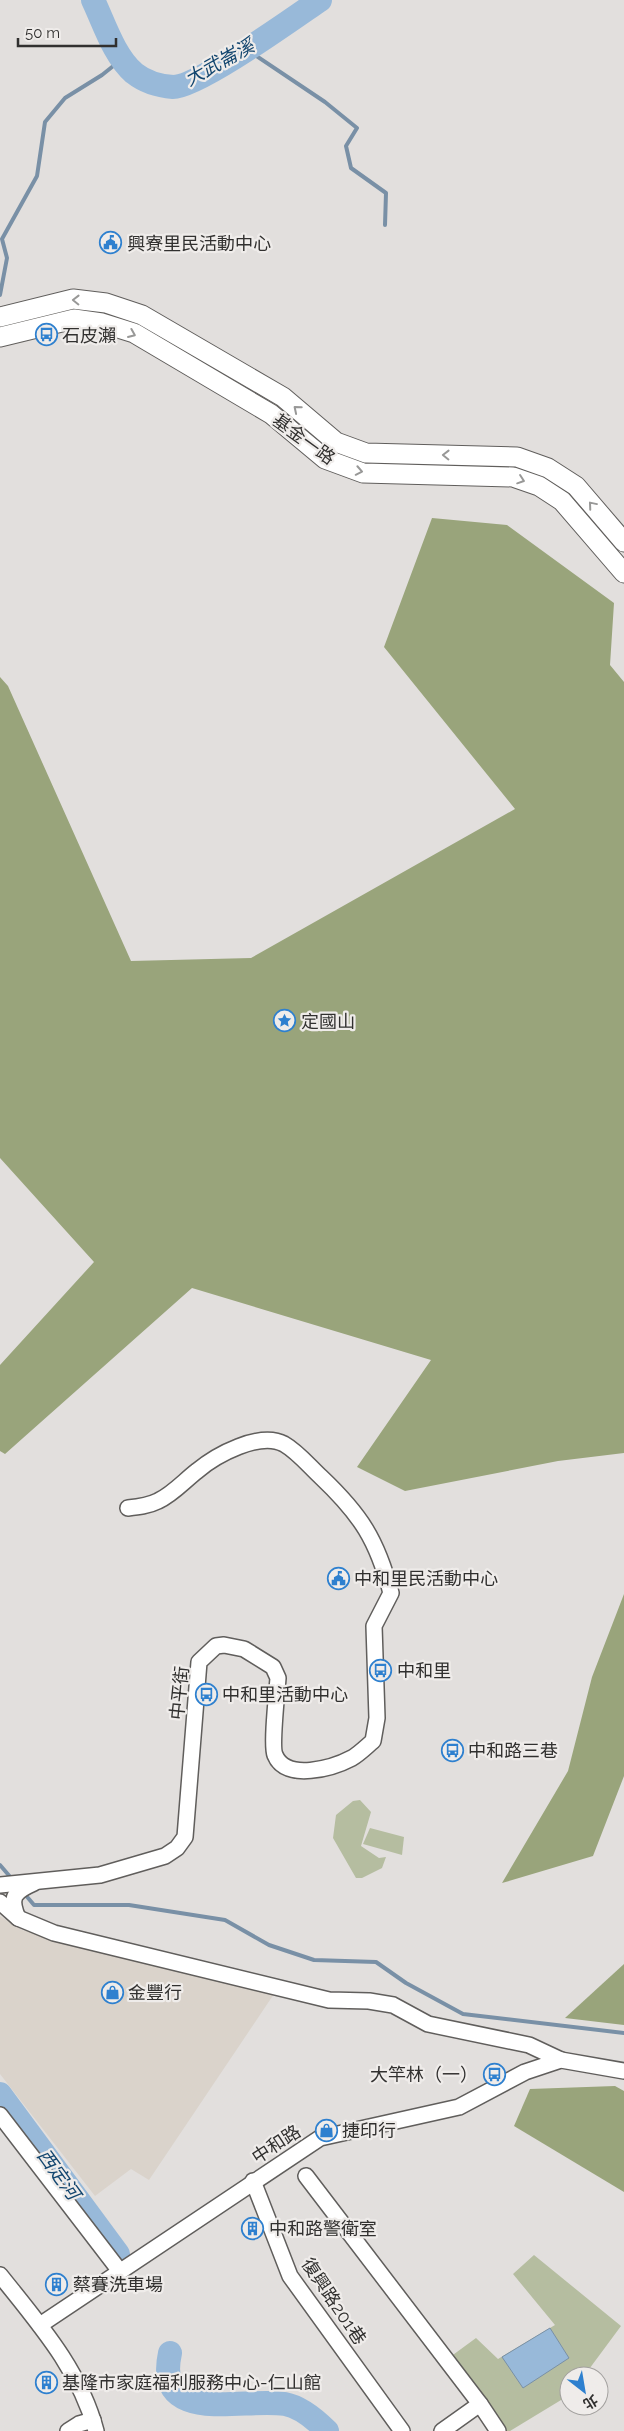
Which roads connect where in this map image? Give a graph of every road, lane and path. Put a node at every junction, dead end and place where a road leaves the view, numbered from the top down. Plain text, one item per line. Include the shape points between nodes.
1 (0, 317) edge
2 (0, 337) edge
3 (624, 542) edge
4 (624, 573) edge
5 (128, 1508) dead end
6 (19, 1885) edge
7 (0, 1902) edge
8 (18, 1918) junction
9 (529, 2045) junction
10 (561, 2060) junction
11 (624, 2071) edge
12 (524, 2072) junction
13 (0, 2115) edge
14 (306, 2176) dead end
15 (253, 2181) junction
16 (119, 2270) junction
17 (0, 2275) edge
18 (40, 2325) junction
19 (480, 2404) junction
20 (94, 2426) edge
21 (68, 2431) edge
22 (402, 2431) edge
23 (442, 2431) edge
24 (498, 2431) edge

3 -> 1 main road, 基金一路 via 576,486 548,468 516,457 366,453 356,450 336,442 283,397 142,315 106,303 73,299
2 -> 4 main road, 基金一路 via 74,319 102,323 134,334 271,414 325,459 349,470 513,477 539,486 562,501
5 - 6 street, 中平街 via 157,1502 203,1466 259,1440 284,1444 331,1486 370,1532 383,1562 391,1593 374,1626 377,1718 373,1741 352,1758 324,1769 294,1770 282,1766 274,1754 278,1678 274,1667 244,1649 216,1646 199,1662 184,1837 177,1848 165,1856 100,1875
6 - 8 street, 中平街 via 13,1905
7 - 8 street, 中和路
8 - 9 street, 中和路 via 54,1933 329,2000 393,2005 428,2024
9 - 10 street, 中和路
9 - 12 street via 534,2049 536,2058
10 - 11 street, 中和路
10 - 12 street, 中和路
12 - 15 street, 中和路 via 459,2107 320,2138
13 - 16 street
14 - 19 street
15 - 16 street, 中和路
15 - 22 street, 復興路201巷 via 290,2276
16 - 18 street, 中和路
17 - 18 street
18 - 20 street via 77,2378
19 - 23 street
19 - 24 street
20 - 21 street via 79,2424

